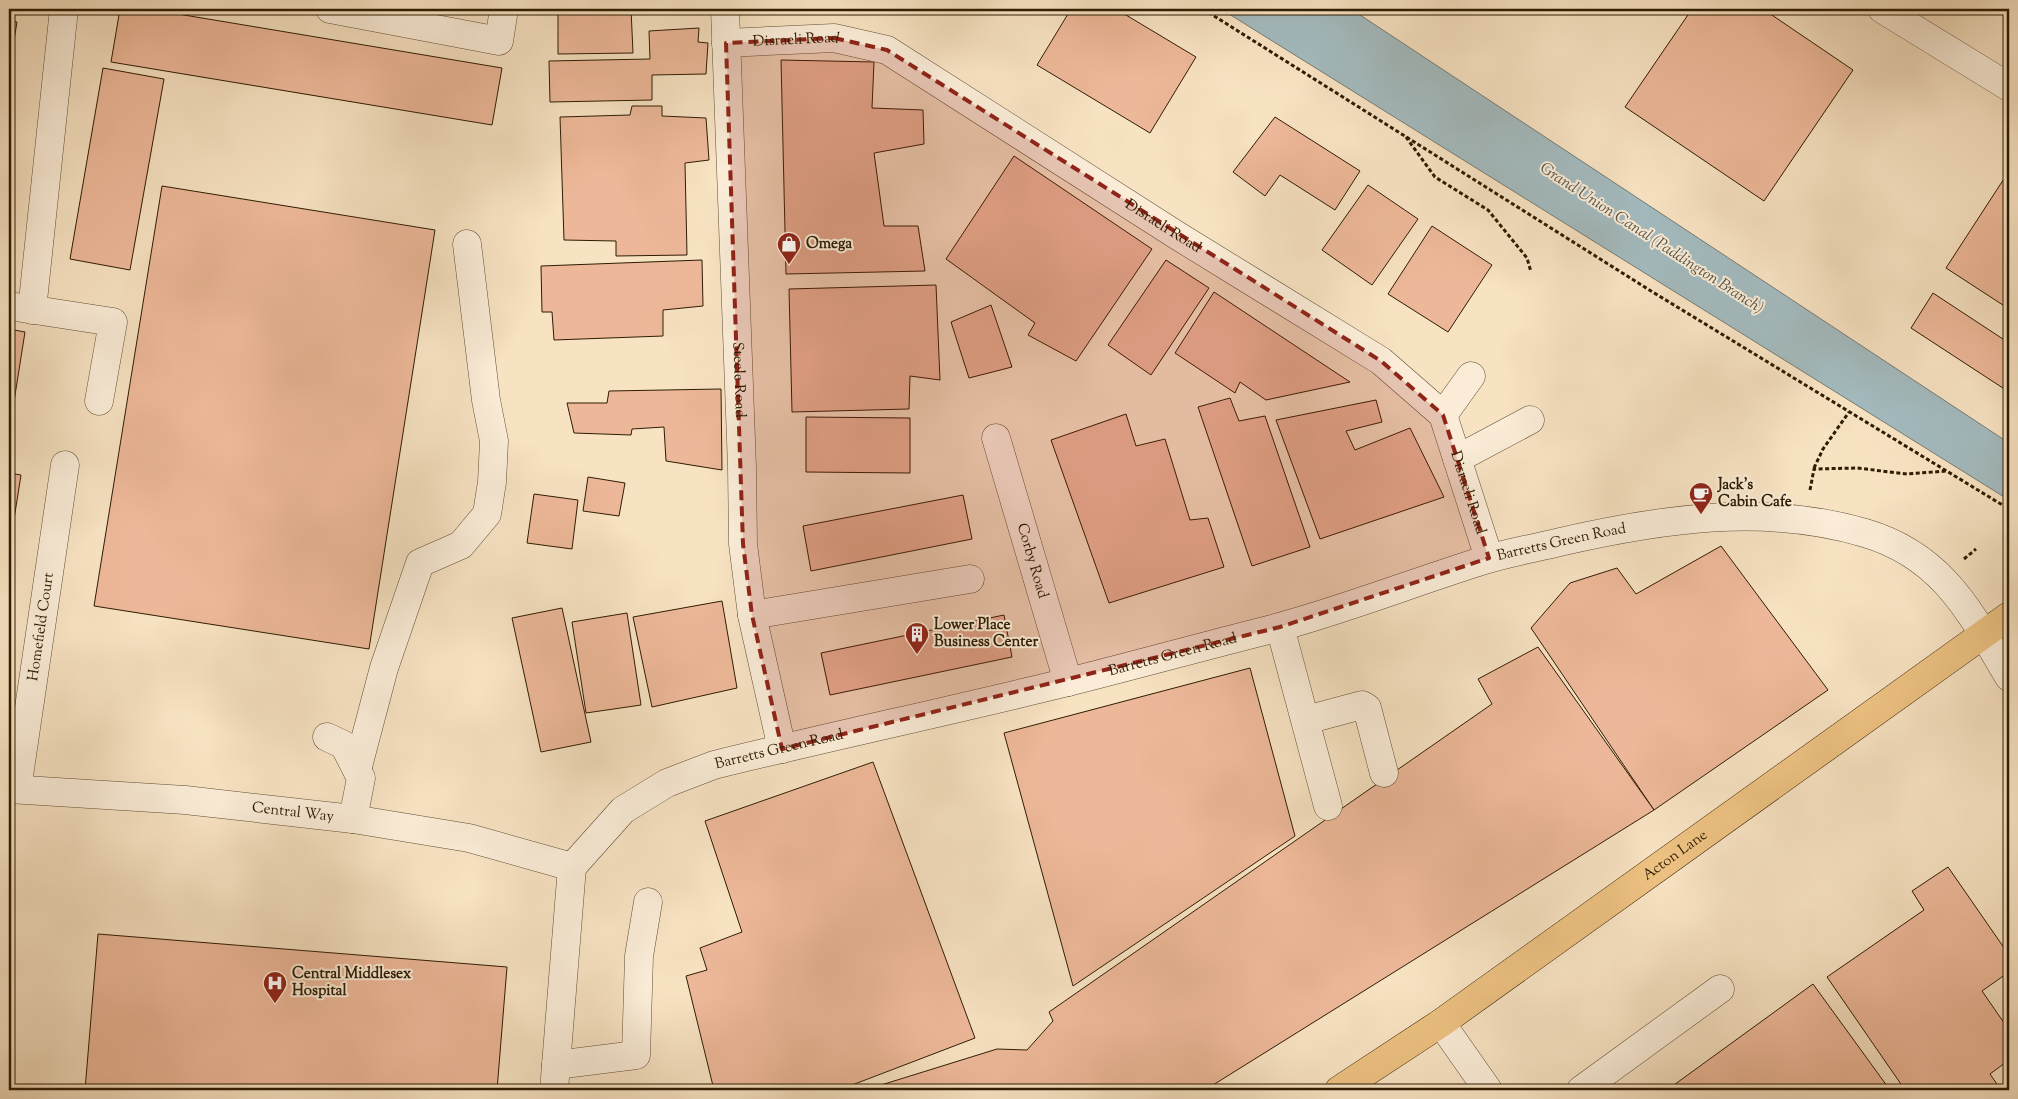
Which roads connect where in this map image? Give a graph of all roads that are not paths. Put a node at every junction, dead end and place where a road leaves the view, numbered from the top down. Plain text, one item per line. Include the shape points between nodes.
1 (64, 9) edge
2 (330, 9) edge
3 (504, 9) edge
4 (725, 9) edge
5 (1882, 9) edge
6 (726, 43) junction
7 (2009, 87) edge
8 (467, 244) dead end
9 (20, 308) edge
10 (1471, 376) dead end
11 (99, 400) dead end
12 (1443, 415) junction
13 (1530, 420) dead end
14 (996, 438) dead end
15 (1457, 459) junction
16 (66, 465) dead end
17 (1489, 558) junction
18 (970, 579) dead end
19 (752, 615) junction
20 (2009, 616) edge
21 (1280, 627) junction
22 (1983, 634) junction
23 (2009, 677) edge
24 (1068, 682) junction
25 (1306, 720) junction
26 (327, 737) dead end
27 (782, 749) junction
28 (357, 770) junction
29 (1384, 773) dead end
30 (13, 789) edge
31 (1328, 806) dead end
32 (352, 819) junction
33 (572, 867) junction
34 (648, 902) dead end
35 (1720, 989) dead end
36 (1442, 1023) junction
37 (555, 1078) edge
38 (1338, 1090) edge
39 (1488, 1090) edge
40 (1581, 1090) edge

1 - 9 street
2 - 3 street via 499,41
4 - 6 street, Steele Road
5 - 7 street
6 - 12 street, Disraeli Road via 834,38 887,50 1178,236 1382,361
6 - 19 street, Steele Road via 743,544
8 - 28 street via 494,441 487,514 462,546 420,563 384,668
9 - 11 street via 113,322
10 - 12 street
12 - 15 street, Disraeli Road
13 - 15 street
14 - 24 street, Corby Road
15 - 17 street, Disraeli Road
16 - 30 street, Homefield Court
17 - 21 street, Barretts Green Road
17 - 22 street, Barretts Green Road via 1651,524 1754,516 1807,518 1866,533 1913,554 1944,579
18 - 19 street
19 - 27 street, Steele Road
20 - 22 main road, Acton Lane
21 - 24 street, Barretts Green Road
21 - 25 street
22 - 23 street, Barretts Green Road
22 - 36 main road, Acton Lane
24 - 27 street, Barretts Green Road
25 - 29 street via 1362,705 1367,708
25 - 31 street
26 - 28 street via 344,745
27 - 33 street, Barretts Green Road via 714,766 667,783 622,810
28 - 32 street via 361,785
30 - 32 street, Central Way via 185,800
32 - 33 street, Central Way via 469,838
33 - 37 street
34 - 37 street via 639,956 636,1056
35 - 40 street
36 - 38 main road, Acton Lane
36 - 39 street

